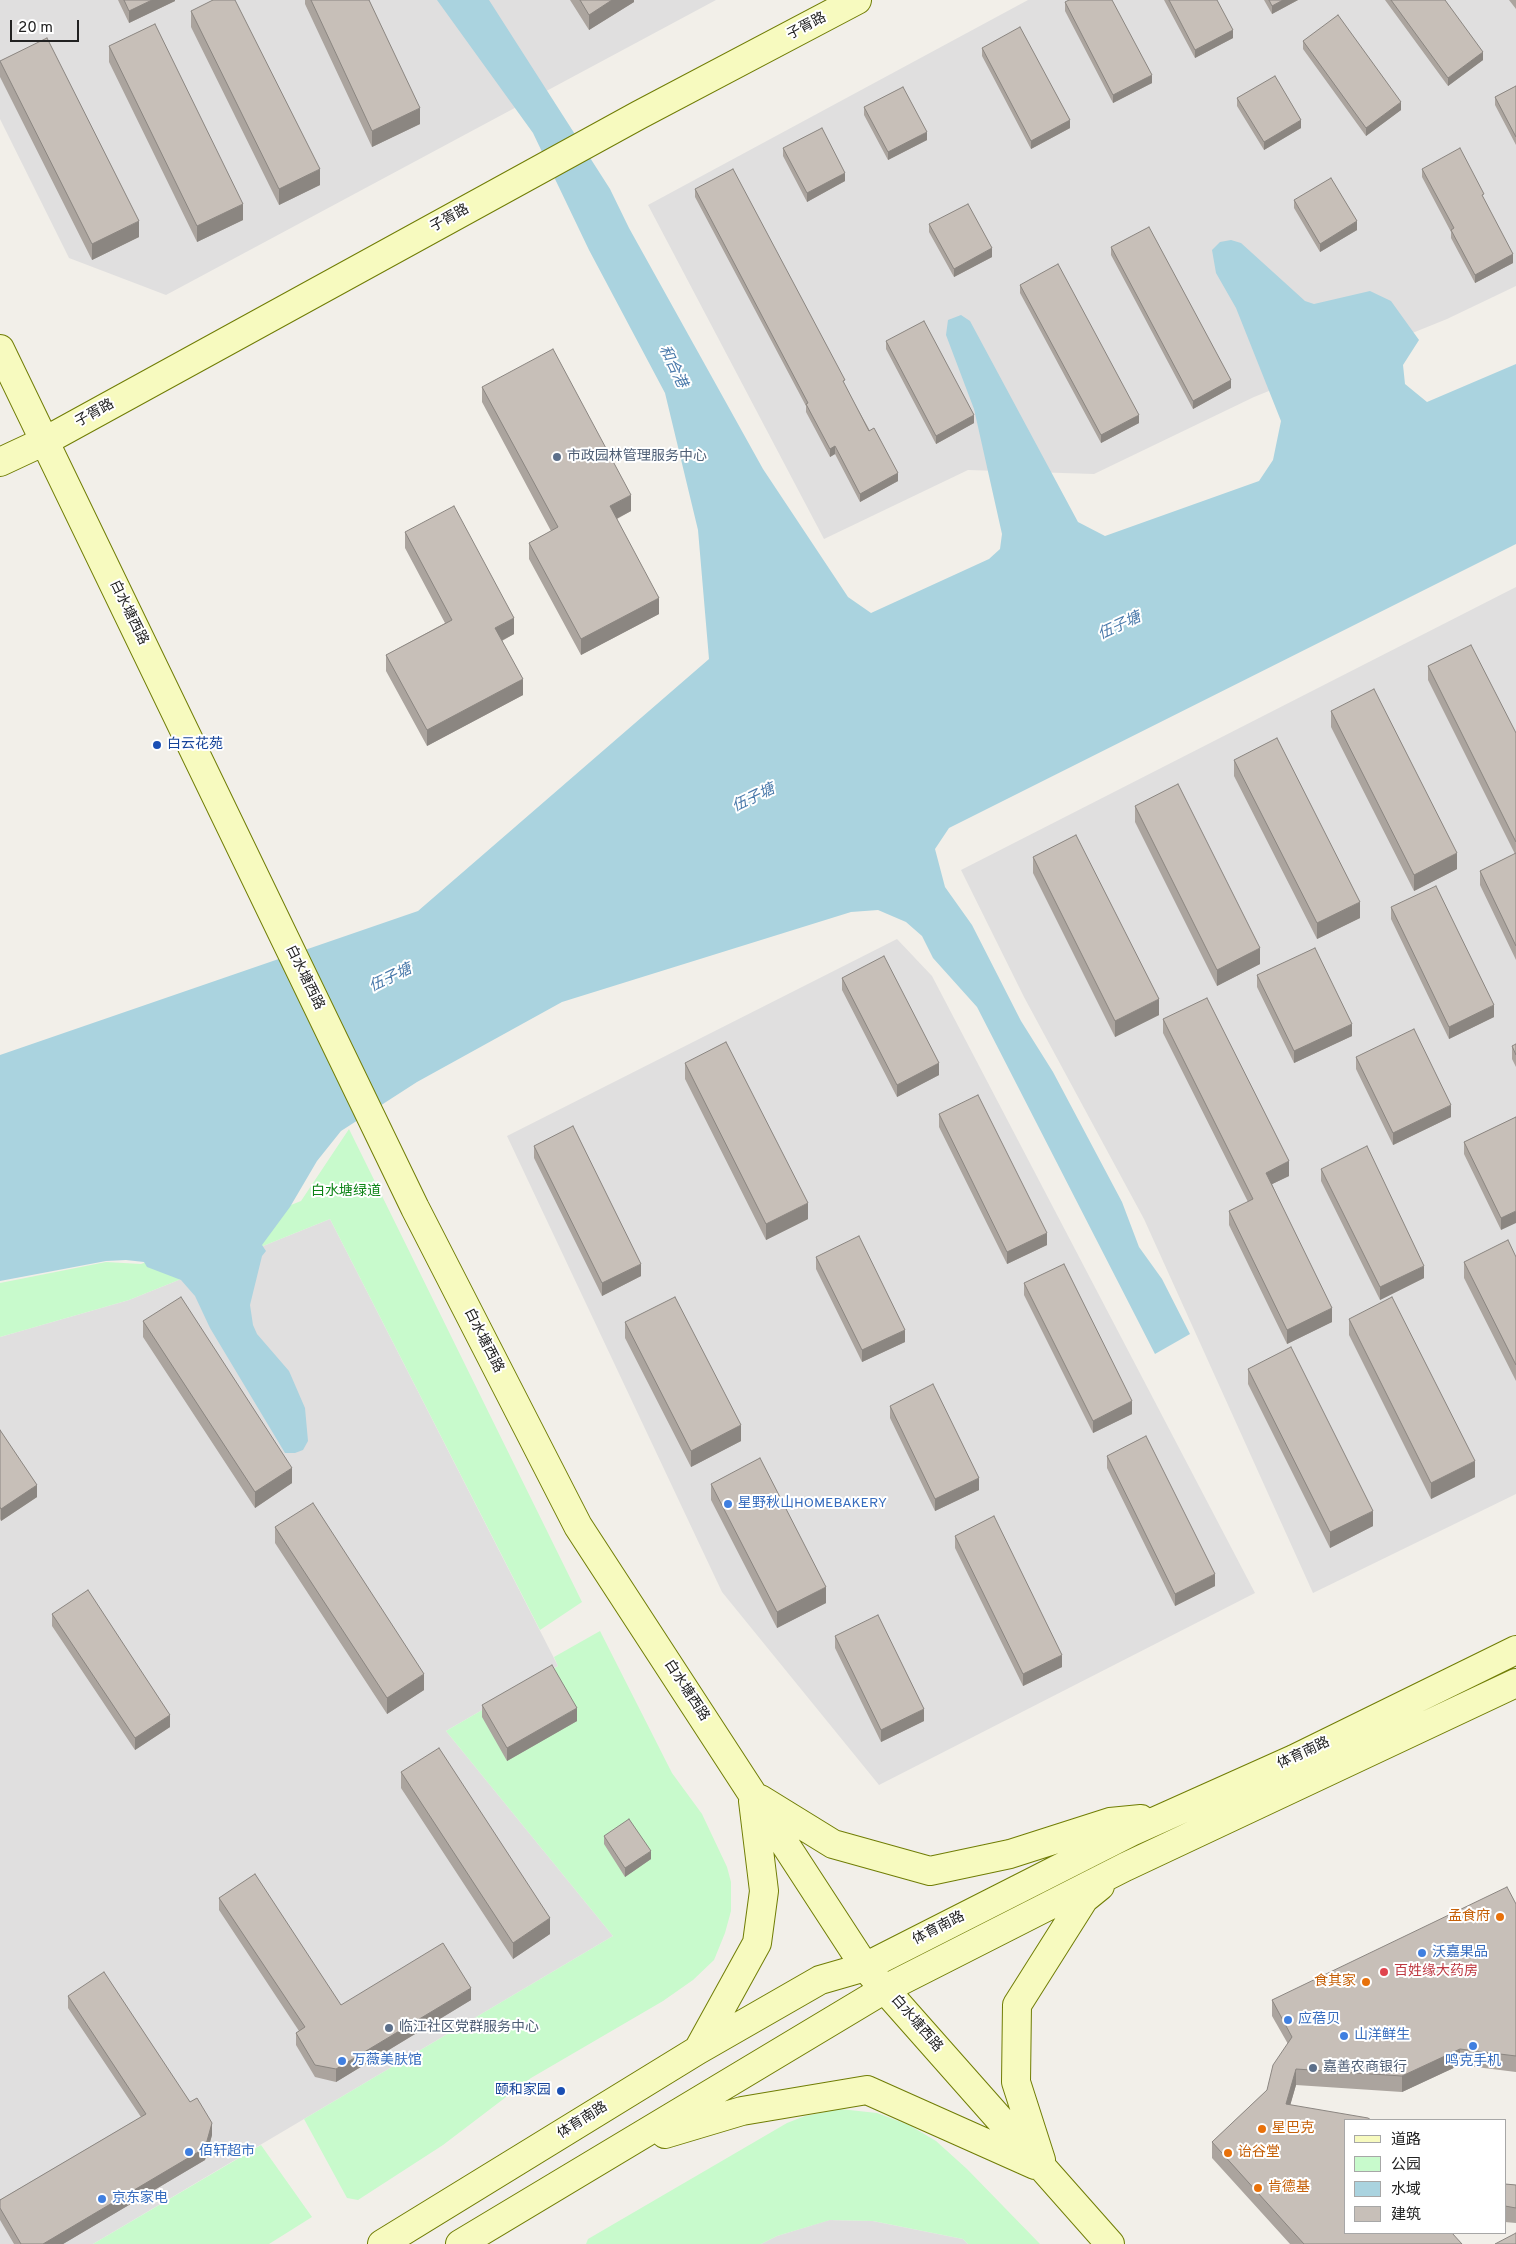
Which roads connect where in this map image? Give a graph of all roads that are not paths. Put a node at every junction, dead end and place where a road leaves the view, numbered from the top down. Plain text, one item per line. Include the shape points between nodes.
1 (858, 0) edge
2 (0, 349) edge
3 (45, 441) junction
4 (0, 462) edge
5 (0, 483) edge
6 (1516, 1650) edge
7 (1516, 1683) edge
8 (753, 1794) junction
9 (1165, 1817) junction
10 (1125, 1867) junction
11 (865, 1966) junction
12 (885, 1989) junction
13 (698, 2050) junction
14 (623, 2147) junction
15 (1044, 2169) junction
16 (382, 2244) edge
17 (460, 2244) edge
18 (1110, 2244) edge

1 - 3 street, 子胥路 via 595,139
2 - 3 street, 白水塘西路
3 - 4 street, 子胥路
3 - 5 street, 子胥路
3 - 8 street, 白水塘西路 via 416,1208 578,1526
6 - 9 street, 体育南路 via 1294,1760
7 - 10 street, 体育南路
8 - 9 street via 834,1844 930,1871 1010,1854 1110,1822
8 - 11 street, 白水塘西路
8 - 13 street via 764,1891 757,1943
9 - 11 street, 体育南路
10 - 12 street, 体育南路
10 - 15 street via 1084,1899 1017,2006 1016,2082
11 - 12 street, 白水塘西路
11 - 13 street, 体育南路 via 820,1980
12 - 14 street, 体育南路
12 - 15 street, 白水塘西路
13 - 16 street, 体育南路
14 - 15 street via 742,2111 867,2090
14 - 17 street, 体育南路
15 - 18 street, 白水塘西路

